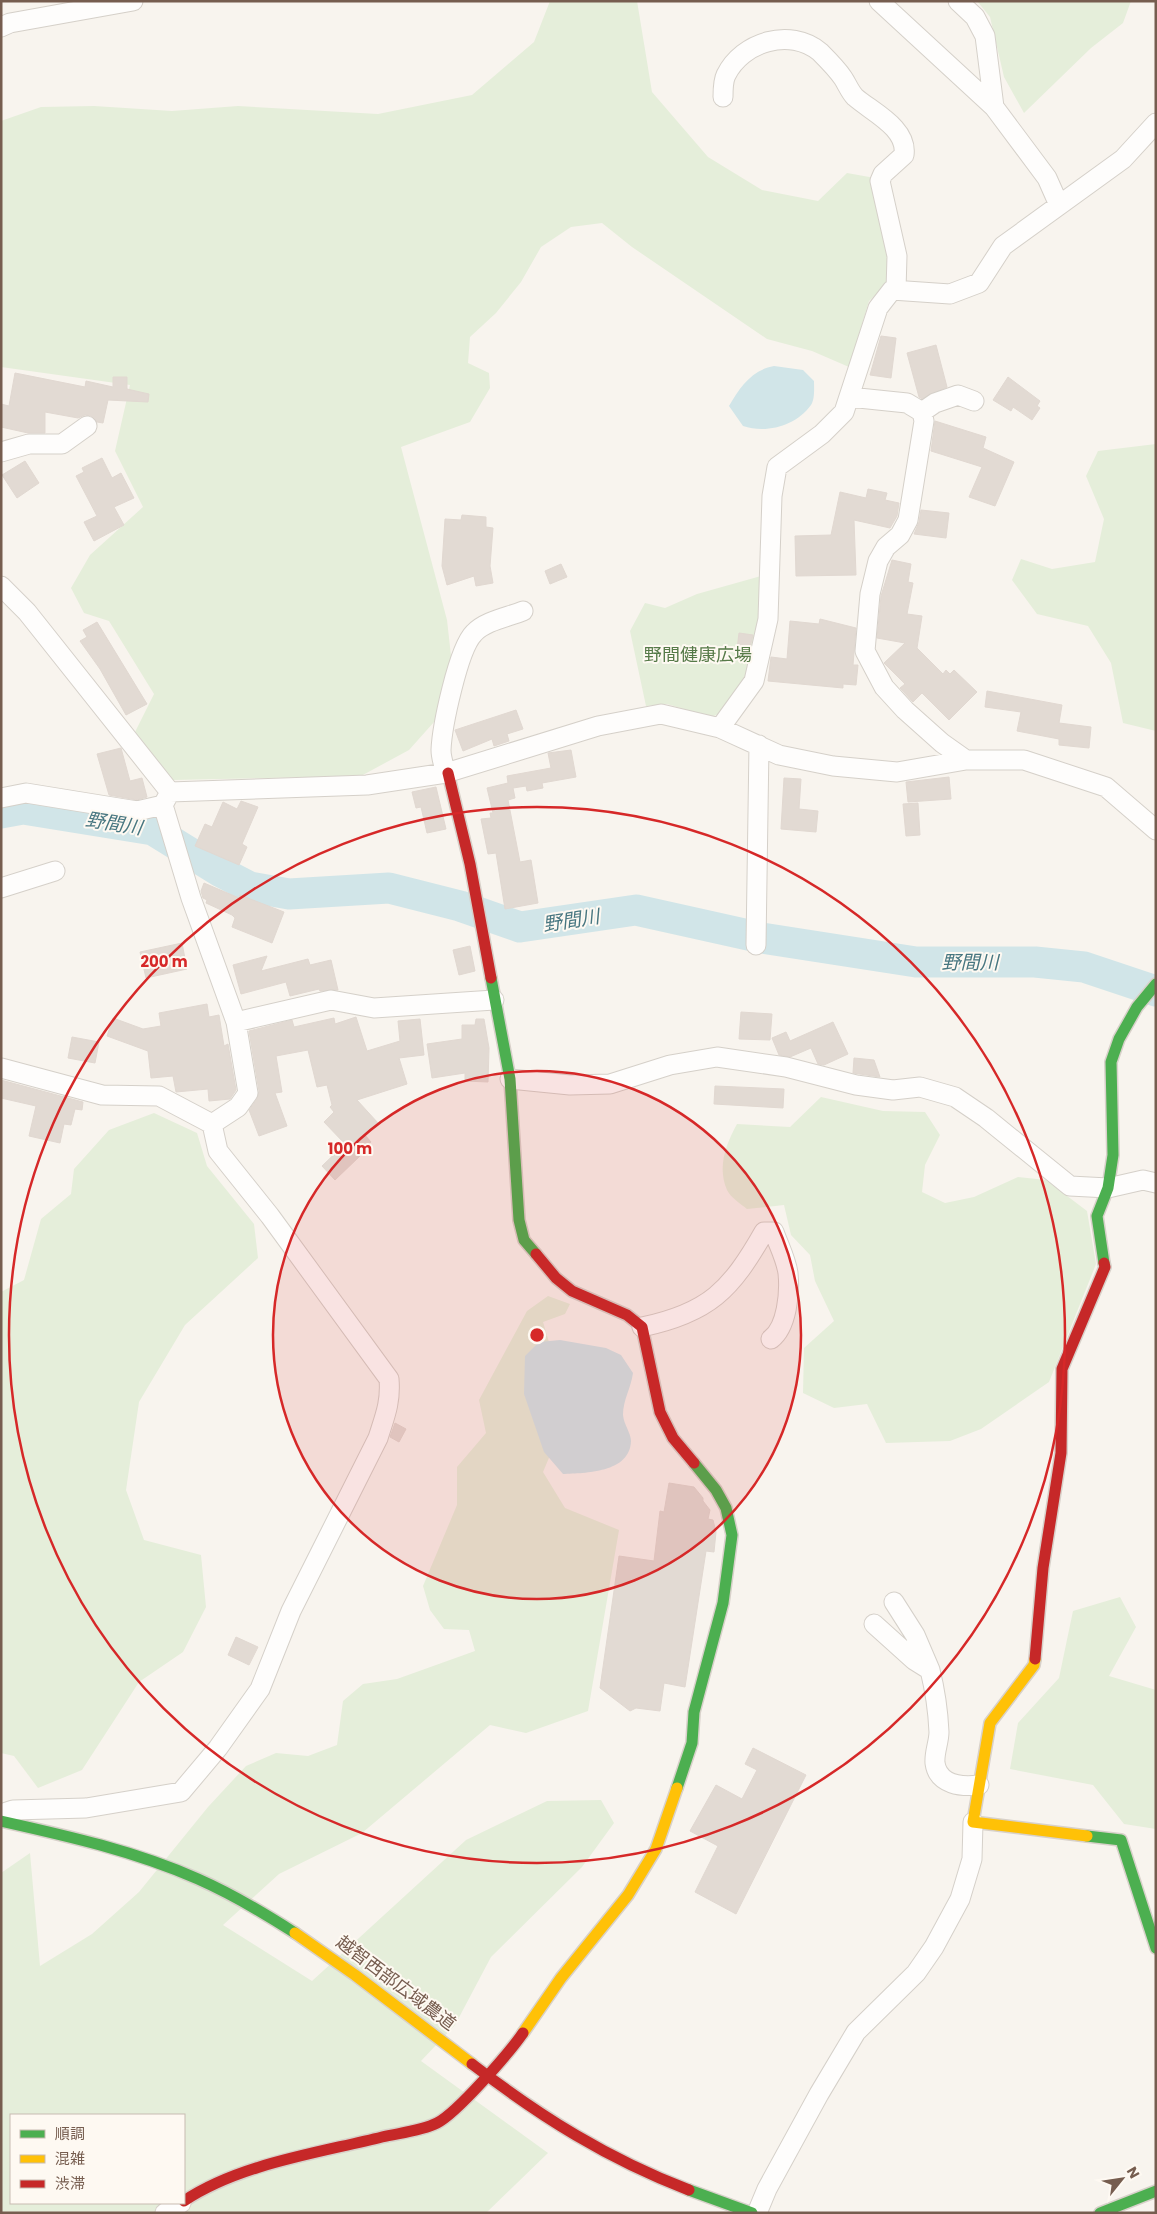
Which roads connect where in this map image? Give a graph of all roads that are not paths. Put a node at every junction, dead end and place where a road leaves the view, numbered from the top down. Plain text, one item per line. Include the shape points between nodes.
1 (133, 1) edge
2 (879, 1) edge
3 (958, 1) edge
4 (1, 27) edge
5 (723, 98) dead end
6 (994, 107) junction
7 (1156, 122) edge
8 (1060, 205) junction
9 (896, 290) junction
10 (849, 397) junction
11 (974, 400) dead end
12 (922, 412) junction
13 (87, 426) dead end
14 (1, 452) edge
15 (1, 586) edge
16 (523, 611) dead end
17 (720, 728) junction
18 (759, 745) junction
19 (966, 760) junction
20 (447, 773) junction
21 (1, 798) edge
22 (167, 798) junction
23 (1156, 830) edge
24 (55, 871) dead end
25 (1, 888) edge
26 (756, 945) dead end
27 (1156, 984) edge
28 (494, 1000) junction
29 (236, 1022) junction
30 (1, 1068) edge
31 (510, 1079) junction
32 (212, 1124) junction
33 (1156, 1183) edge
34 (1108, 1188) junction
35 (642, 1327) junction
36 (771, 1340) dead end
37 (894, 1602) dead end
38 (874, 1624) dead end
39 (930, 1670) junction
40 (979, 1785) junction
41 (1, 1814) edge
42 (1, 1821) edge
43 (973, 1822) junction
44 (1156, 1948) edge
45 (488, 2075) junction
46 (1156, 2191) edge
47 (185, 2200) edge
48 (178, 2204) edge
49 (165, 2213) edge
50 (752, 2213) edge
51 (757, 2213) edge
52 (1100, 2213) edge

1 - 4 street
2 - 6 street
3 - 6 street via 975,17 985,36
5 - 9 street via 724,77 734,62 754,46 771,40 795,40 818,51 842,76 853,95 898,132 905,148 904,155 882,174 880,180 897,256
6 - 8 street via 1047,178
7 - 8 street via 1122,160
8 - 9 street via 1003,246 979,283 950,294
9 - 10 street via 892,290 878,308
10 - 12 street via 907,403
10 - 17 street via 844,412 822,434 777,467 772,496 766,628 754,681
11 - 12 street via 958,395 935,403
12 - 19 street via 924,421 908,520 878,561 870,594 865,652 884,687 905,710
13 - 14 street via 62,444 30,444
15 - 22 street via 27,612
16 - 20 street via 476,631 468,640 460,660 442,738 441,754
17 - 18 street
17 - 20 street via 661,714 598,726
18 - 19 street via 780,755 833,766 897,772
18 - 26 street
19 - 23 street via 1024,760 1106,787
20 - 22 street via 367,785
20 - 28 street via 470,864
21 - 22 street via 26,793 137,811
22 - 29 street via 191,898
24 - 25 street
27 - 34 street via 1132,1015 1111,1062 1113,1155
28 - 29 street via 374,1008 331,1000
28 - 31 street
29 - 32 street via 248,1093 238,1107
30 - 32 street via 102,1095 159,1096
31 - 34 street via 570,1085 610,1084 670,1065 717,1057 786,1067 856,1085 893,1090 920,1087 955,1098 986,1118 1070,1186
31 - 35 street via 519,1220 524,1240 556,1278 572,1291 627,1315
32 - 41 street via 218,1151 270,1216 389,1379 391,1398 378,1438 291,1611 260,1689 218,1748 181,1792 86,1808 12,1810
33 - 34 street via 1143,1180
34 - 40 street via 1097,1216 1105,1267 1062,1369 1061,1453 1043,1568 1034,1665 990,1723
35 - 36 street via 669,1322 696,1311 718,1296 739,1272 764,1232 774,1232 788,1274 788,1294 779,1334
35 - 45 street via 660,1412 673,1438 705,1476 726,1508 732,1535 723,1602 694,1712 692,1743 656,1849 628,1895 561,1978 515,2045
37 - 39 street via 915,1635
38 - 39 street
39 - 40 street via 937,1697 939,1734 935,1762 938,1773 962,1787
40 - 43 street
42 - 45 street, 越智西部広域農道 via 105,1844 181,1871 224,1891 302,1935
43 - 44 street via 1121,1840
43 - 51 street via 972,1859 960,1899 934,1947 916,1973 856,2032 767,2189
45 - 47 street via 437,2123 255,2169 199,2191
45 - 50 street, 越智西部広域農道 via 561,2128 618,2161
46 - 52 street
48 - 49 street

